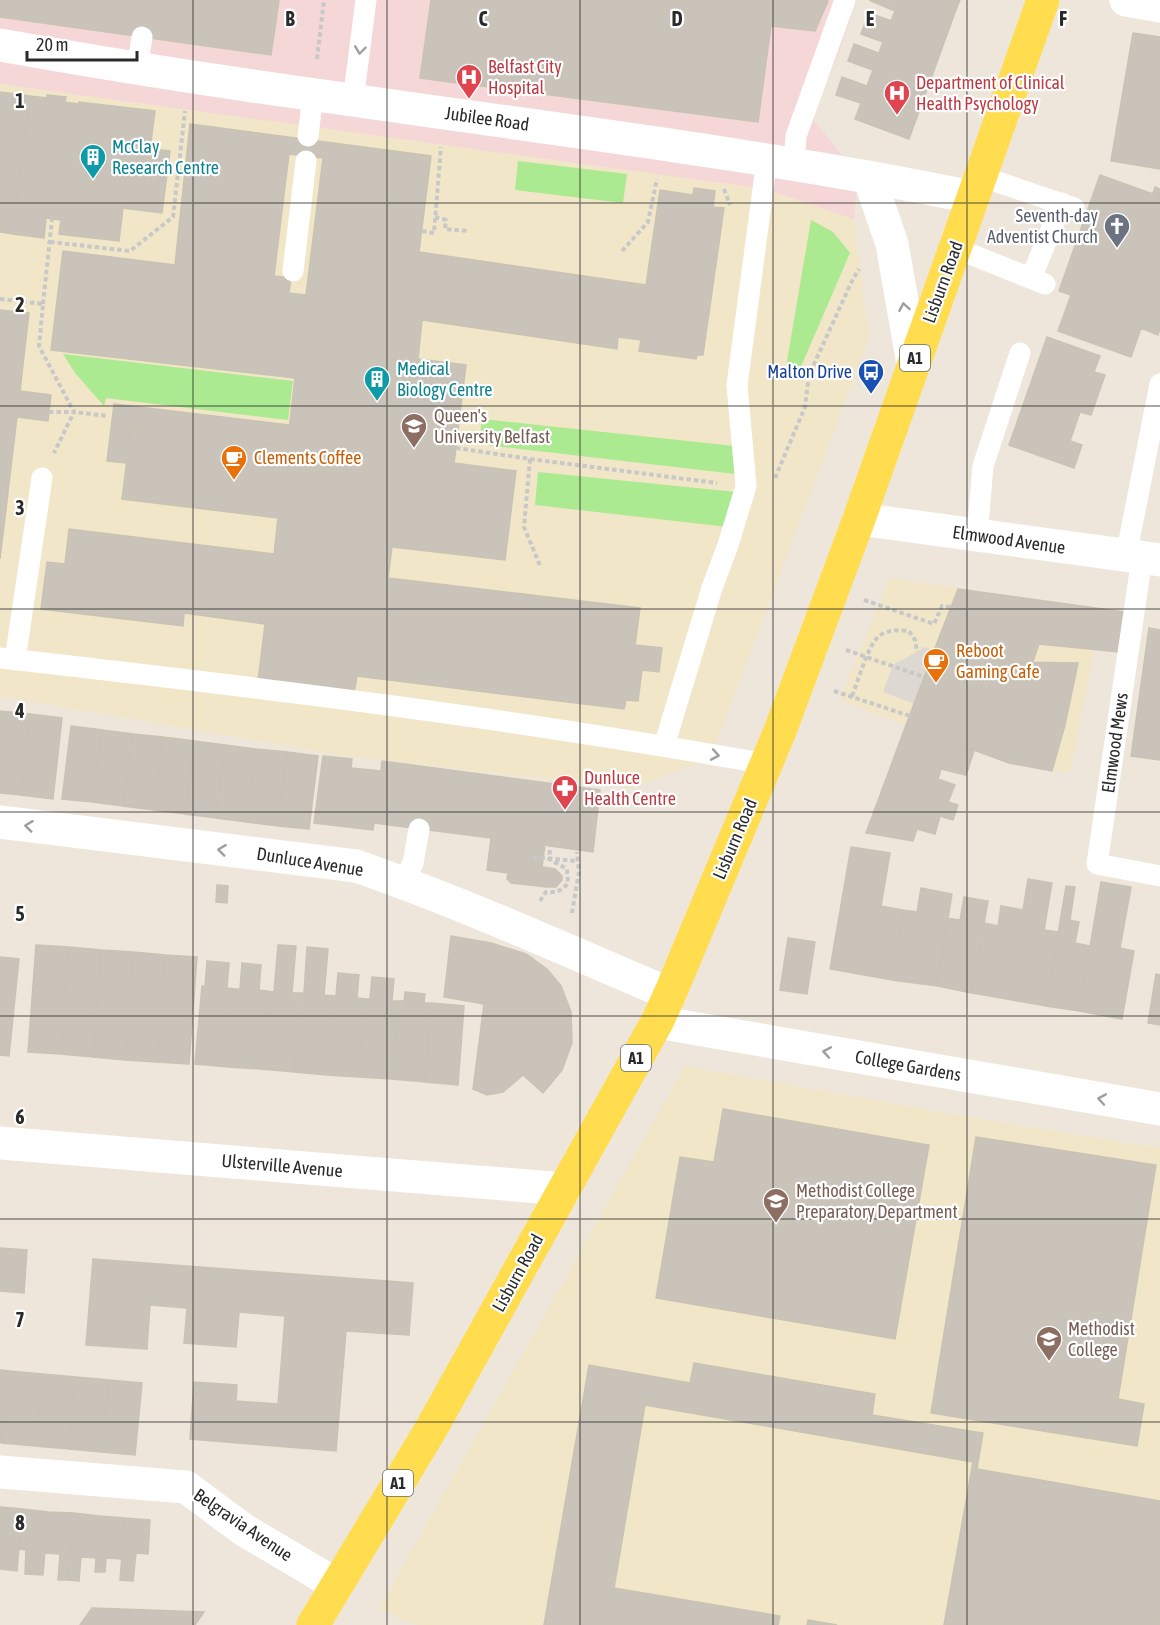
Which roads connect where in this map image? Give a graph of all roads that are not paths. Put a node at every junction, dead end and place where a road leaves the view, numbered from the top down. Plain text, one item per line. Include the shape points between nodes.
1 (366, 0) edge
2 (844, 0) edge
3 (1043, 0) edge
4 (1126, 0) edge
5 (1160, 6) edge
6 (142, 37) dead end
7 (0, 45) edge
8 (137, 69) junction
9 (313, 95) junction
10 (353, 101) junction
11 (308, 136) dead end
12 (306, 161) dead end
13 (781, 161) junction
14 (869, 177) junction
15 (976, 186) junction
16 (955, 248) junction
17 (293, 271) dead end
18 (1020, 353) dead end
19 (913, 364) junction
20 (1160, 384) edge
21 (42, 478) road end
22 (859, 519) junction
23 (977, 536) junction
24 (1143, 558) edge
25 (7, 659) edge
26 (664, 746) junction
27 (766, 764) junction
28 (0, 822) edge
29 (419, 829) dead end
30 (1160, 876) edge
31 (403, 882) junction
32 (663, 1008) junction
33 (1160, 1109) edge
34 (0, 1143) edge
35 (565, 1189) junction
36 (0, 1472) edge
37 (337, 1585) junction
38 (313, 1625) edge

1 -> 10 lane
2 - 13 lane via 796,136
3 - 15 main road, Lisburn Road / A1
4 - 5 street
6 - 8 lane
7 - 8 street, Jubilee Road
8 - 9 street, Jubilee Road
9 - 10 street, Jubilee Road
9 - 11 lane
10 - 13 street, Jubilee Road
12 - 17 lane
13 - 14 street, Jubilee Road
13 - 26 lane via 737,385 746,486
14 - 15 street, Jubilee Road
19 -> 14 street via 892,244
15 - 16 main road, Lisburn Road / A1
15 - 16 lane via 1068,206 1038,281
16 - 19 main road, Lisburn Road / A1
18 - 23 lane via 983,466
19 - 22 main road, Lisburn Road / A1
20 - 24 lane
21 - 25 lane
22 - 23 street, Elmwood Avenue
22 - 27 main road, Lisburn Road / A1
23 - 24 street, Elmwood Avenue
24 - 30 lane, Elmwood Mews via 1097,864
25 - 26 lane via 217,682
26 -> 27 lane
27 - 32 main road, Lisburn Road / A1
31 -> 28 street, Dunluce Avenue via 356,866
29 - 31 lane via 413,863
31 - 32 street, Dunluce Avenue via 565,950
33 -> 32 street, College Gardens
32 - 35 main road, Lisburn Road / A1
34 - 35 street, Ulsterville Avenue
35 - 37 main road, Lisburn Road / A1 via 431,1429
36 - 37 street, Belgravia Avenue via 186,1487 244,1530
37 - 38 main road, Lisburn Road / A1

